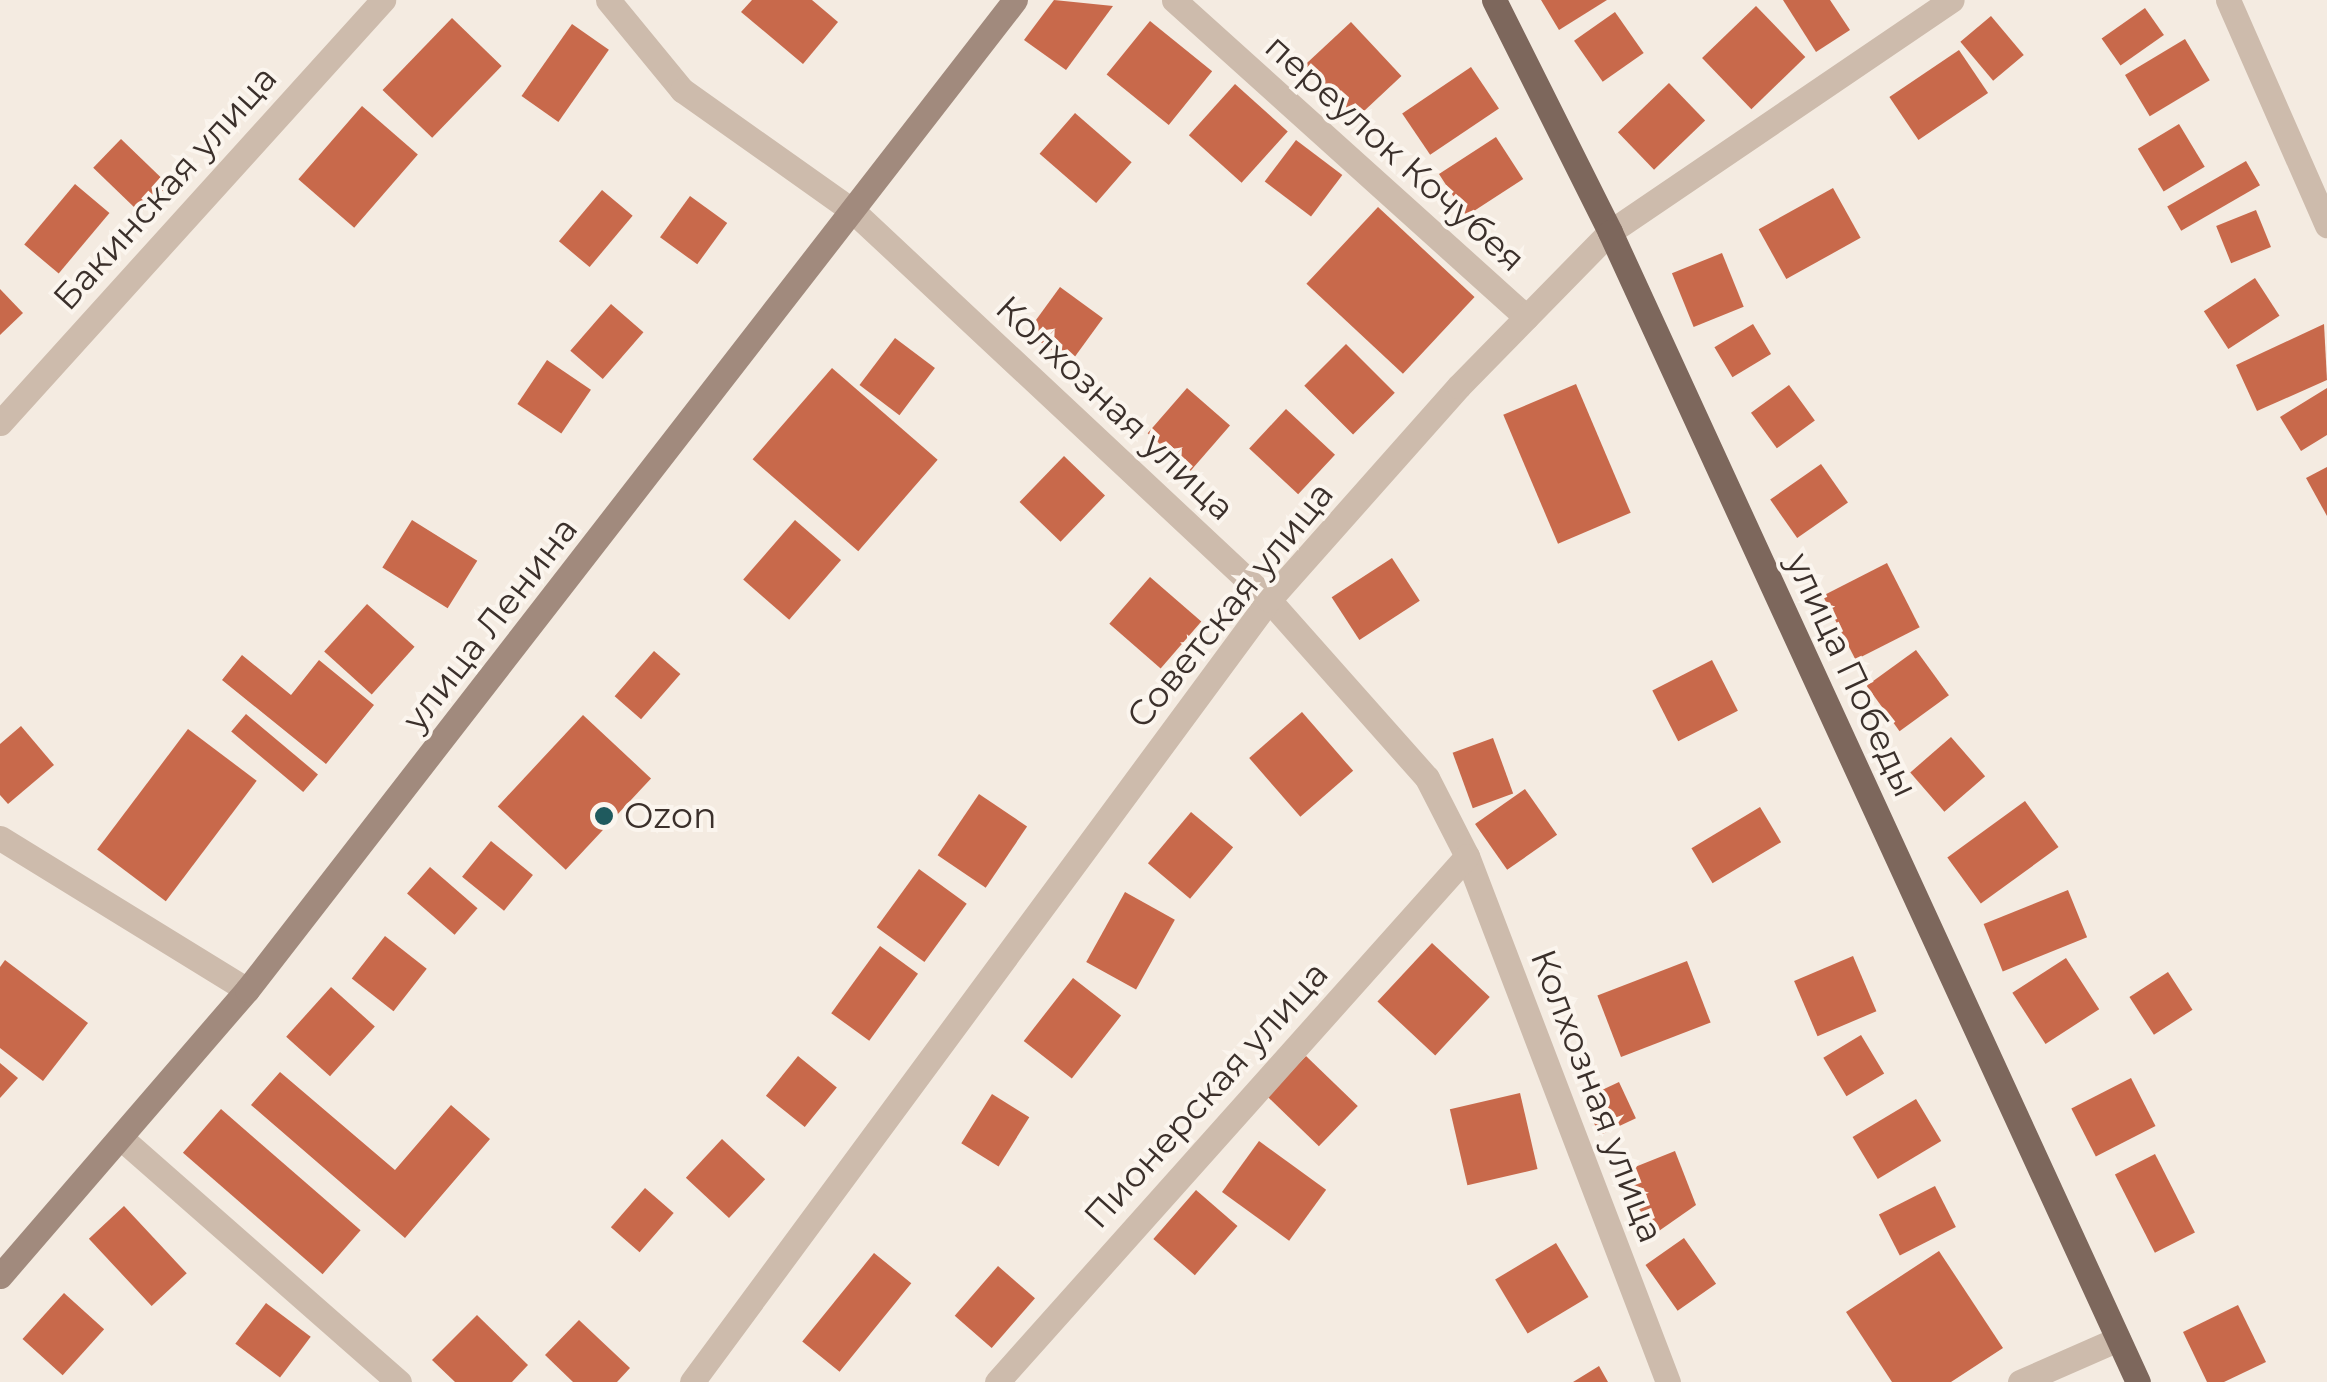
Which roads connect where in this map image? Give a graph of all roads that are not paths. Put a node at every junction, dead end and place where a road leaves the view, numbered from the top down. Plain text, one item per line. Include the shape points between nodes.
1 (383, 0) edge
2 (608, 0) edge
3 (1016, 0) edge
4 (1174, 0) edge
5 (1494, 0) edge
6 (1952, 0) edge
7 (2228, 0) edge
8 (854, 212) junction
9 (2327, 225) edge
10 (1610, 232) junction
11 (1526, 317) junction
12 (0, 424) edge
13 (1269, 600) junction
14 (0, 838) edge
15 (1468, 856) junction
16 (246, 990) junction
17 (121, 1138) junction
18 (0, 1276) edge
19 (2118, 1339) junction
20 (399, 1382) edge
21 (692, 1382) edge
22 (998, 1382) edge
23 (1668, 1382) edge
24 (2020, 1382) edge
25 (2138, 1382) edge

1 - 12 street, Бакинская улица
2 - 8 street, Колхозная улица via 682,90
3 - 8 main road, улица Ленина
4 - 11 street, переулок Кочубея
5 - 10 main road, улица Победы
6 - 10 street, Советская улица
7 - 9 street
8 - 13 street, Колхозная улица
8 - 16 main road, улица Ленина
10 - 11 street, Советская улица
10 - 19 main road, улица Победы
11 - 13 street, Советская улица
13 - 15 street, Колхозная улица via 1427,778
13 - 21 street, Советская улица
14 - 16 street
15 - 22 street, Пионерская улица
15 - 23 street, Колхозная улица
16 - 17 main road, улица Ленина
17 - 18 main road, улица Ленина
17 - 20 street
19 - 24 street
19 - 25 main road, улица Победы

